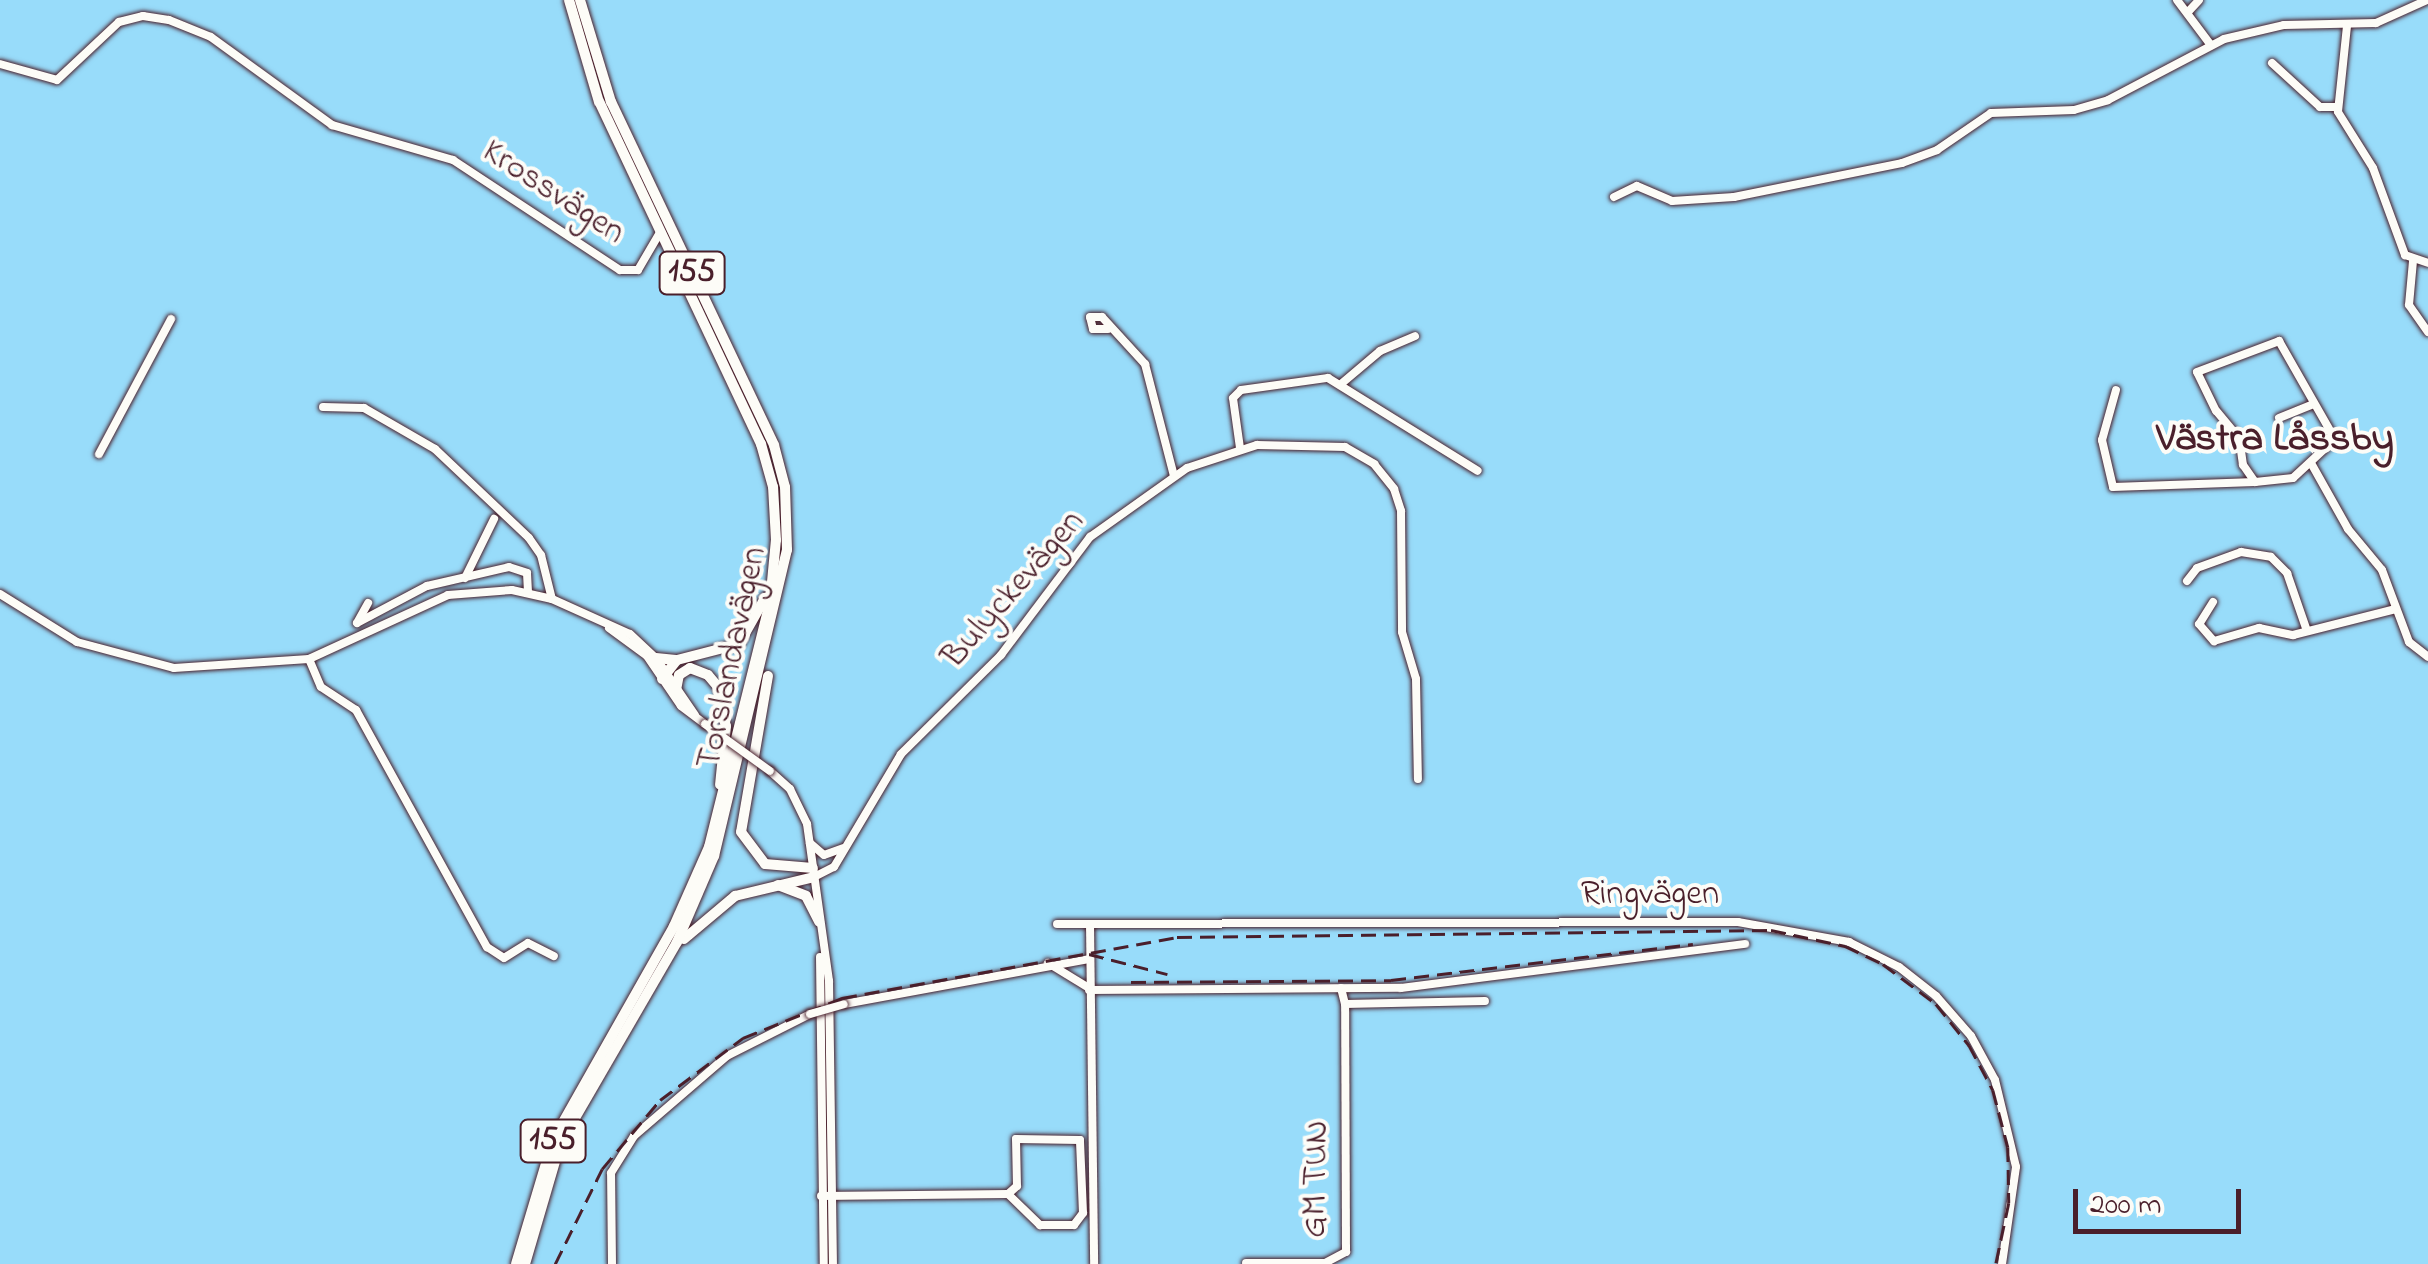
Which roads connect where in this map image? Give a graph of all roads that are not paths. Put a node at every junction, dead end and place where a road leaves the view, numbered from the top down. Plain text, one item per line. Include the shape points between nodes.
1 (569, 0) edge
2 (580, 0) edge
3 (2177, 0) edge
4 (2199, 0) edge
5 (2424, 2) edge
6 (2188, 12) junction
7 (2428, 17) edge
8 (2347, 26) junction
9 (2210, 44) junction
10 (2272, 63) dead end
11 (0, 64) edge
12 (2336, 107) junction
13 (1614, 196) dead end
14 (660, 230) junction
15 (652, 252) junction
16 (671, 254) junction
17 (2413, 262) junction
18 (2428, 264) edge
19 (171, 319) dead end
20 (1108, 329) dead end
21 (2428, 332) edge
22 (1415, 336) dead end
23 (1341, 384) junction
24 (2116, 390) dead end
25 (2314, 404) junction
26 (322, 407) dead end
27 (2279, 418) dead end
28 (1240, 448) junction
29 (99, 454) dead end
30 (2311, 462) junction
31 (1478, 470) dead end
32 (1174, 476) junction
33 (2255, 482) junction
34 (494, 519) dead end
35 (787, 550) junction
36 (774, 564) junction
37 (465, 578) junction
38 (2188, 582) dead end
39 (528, 593) junction
40 (0, 594) edge
41 (552, 599) junction
42 (2213, 602) dead end
43 (368, 603) dead end
44 (2396, 608) junction
45 (2307, 631) junction
46 (2428, 656) edge
47 (309, 659) junction
48 (682, 665) junction
49 (660, 669) junction
50 (676, 690) junction
51 (694, 716) junction
52 (1418, 779) dead end
53 (810, 842) junction
54 (842, 850) junction
55 (813, 872) junction
56 (767, 884) junction
57 (819, 922) junction
58 (1056, 924) dead end
59 (1090, 924) junction
60 (670, 933) junction
61 (1745, 944) dead end
62 (554, 956) dead end
63 (1089, 962) junction
64 (1048, 963) junction
65 (659, 971) junction
66 (1341, 988) junction
67 (1089, 989) junction
68 (1485, 1002) dead end
69 (1345, 1004) junction
70 (824, 1124) junction
71 (832, 1143) junction
72 (815, 1147) dead end
73 (823, 1168) junction
74 (1008, 1194) junction
75 (827, 1196) junction
76 (1091, 1263) edge
77 (1246, 1263) edge
78 (1313, 1263) edge
79 (516, 1264) edge
80 (525, 1264) edge
81 (612, 1264) edge
82 (827, 1264) edge
83 (2002, 1264) edge

1 - 14 main road, Torslandavägen / 155 via 592,86
2 - 35 main road, Torslandavägen / 155 via 611,102 774,445 785,487
3 - 6 street
4 - 6 street
5 - 7 street
5 - 8 street via 2394,18
6 - 9 street
8 - 9 street via 2284,25
8 - 12 street
9 - 13 street via 2091,106 1985,116 1913,160 1734,197 1672,201 1637,186
10 - 12 street via 2320,107
11 - 15 street, Krossvägen via 57,80 119,22 142,16 169,20 211,37 332,125 453,160 620,270 638,270
12 - 17 street via 2373,168
14 - 15 street, Krossvägen
14 - 16 main road, Torslandavägen / 155
15 - 16 street, Krossvägen
16 - 36 main road, Torslandavägen / 155 via 763,451 775,507
17 - 18 street
17 - 21 street via 2409,305
19 - 29 street
20 - 32 street via 1145,364
22 - 23 street via 1380,351
23 - 28 street via 1328,378 1241,390 1233,398
23 - 31 street
24 - 33 street via 2102,440 2113,488
25 - 27 street
25 - 30 street via 2334,440
25 - 33 street via 2278,341 2199,369 2207,397 2239,438
26 - 41 street via 364,408 434,449 529,538 541,555
28 - 32 street, Bulyckevägen
28 - 52 street, Bulyckevägen via 1302,442 1345,447 1381,470 1394,489 1402,511 1402,632 1416,679
30 - 33 street via 2285,482
30 - 44 street via 2348,529 2375,558
32 - 54 street, Bulyckevägen via 1120,512 1066,561 1001,656 900,754
34 - 37 street
35 - 55 main road via 740,825 748,848 765,864
35 - 65 main road, Torslandavägen / 155 via 723,828 696,902
36 - 48 main road via 759,614 739,644
36 - 60 main road, Torslandavägen / 155 via 719,813
37 - 39 street via 520,568 529,576
37 - 43 street via 427,586 357,623
38 - 45 street via 2197,568 2241,552 2271,557 2286,573
39 - 41 street
39 - 47 street via 482,589 448,595
40 - 47 street via 114,656 174,668
41 - 49 street via 593,617
42 - 45 street via 2199,624 2210,640 2260,628
44 - 45 street
44 - 46 street via 2409,642
47 - 62 street via 321,686 355,709 491,952 504,958 528,943
48 - 49 main road
48 - 50 main road
48 - 60 main road via 714,680 726,726 714,814
49 - 50 street
49 - 51 street
50 - 51 street
51 - 53 street, bridge via 796,798
53 - 54 street via 824,855
53 - 55 street
54 - 55 street, Bulyckevägen
55 - 56 main road
55 - 57 street
56 - 57 main road via 802,893
56 - 65 main road via 700,920
57 - 70 street
57 - 71 street via 828,981
58 - 59 street, Ringvägen
59 - 63 street
59 - 83 street, Ringvägen via 1738,922 1849,942 1899,967 1936,996 1995,1080 2016,1161
60 - 79 main road, Torslandavägen / 155 via 554,1140
61 - 66 street via 1401,988
63 - 64 street
63 - 67 street
64 - 67 street
64 - 81 street, bridge via 844,1004 727,1056 634,1136 611,1173
65 - 80 main road, Torslandavägen / 155 via 560,1144
66 - 67 street
66 - 69 street, GM TUN
67 - 76 street
68 - 69 street
69 - 78 street, GM TUN via 1348,1243 1336,1260
70 - 72 street
70 - 73 street
71 - 73 street
71 - 75 street
73 - 75 street
73 - 75 street
74 - 74 street via 1040,1225 1078,1223 1080,1140 1016,1139 1016,1186
74 - 75 street
75 - 82 street
77 - 78 street, GM TUN

